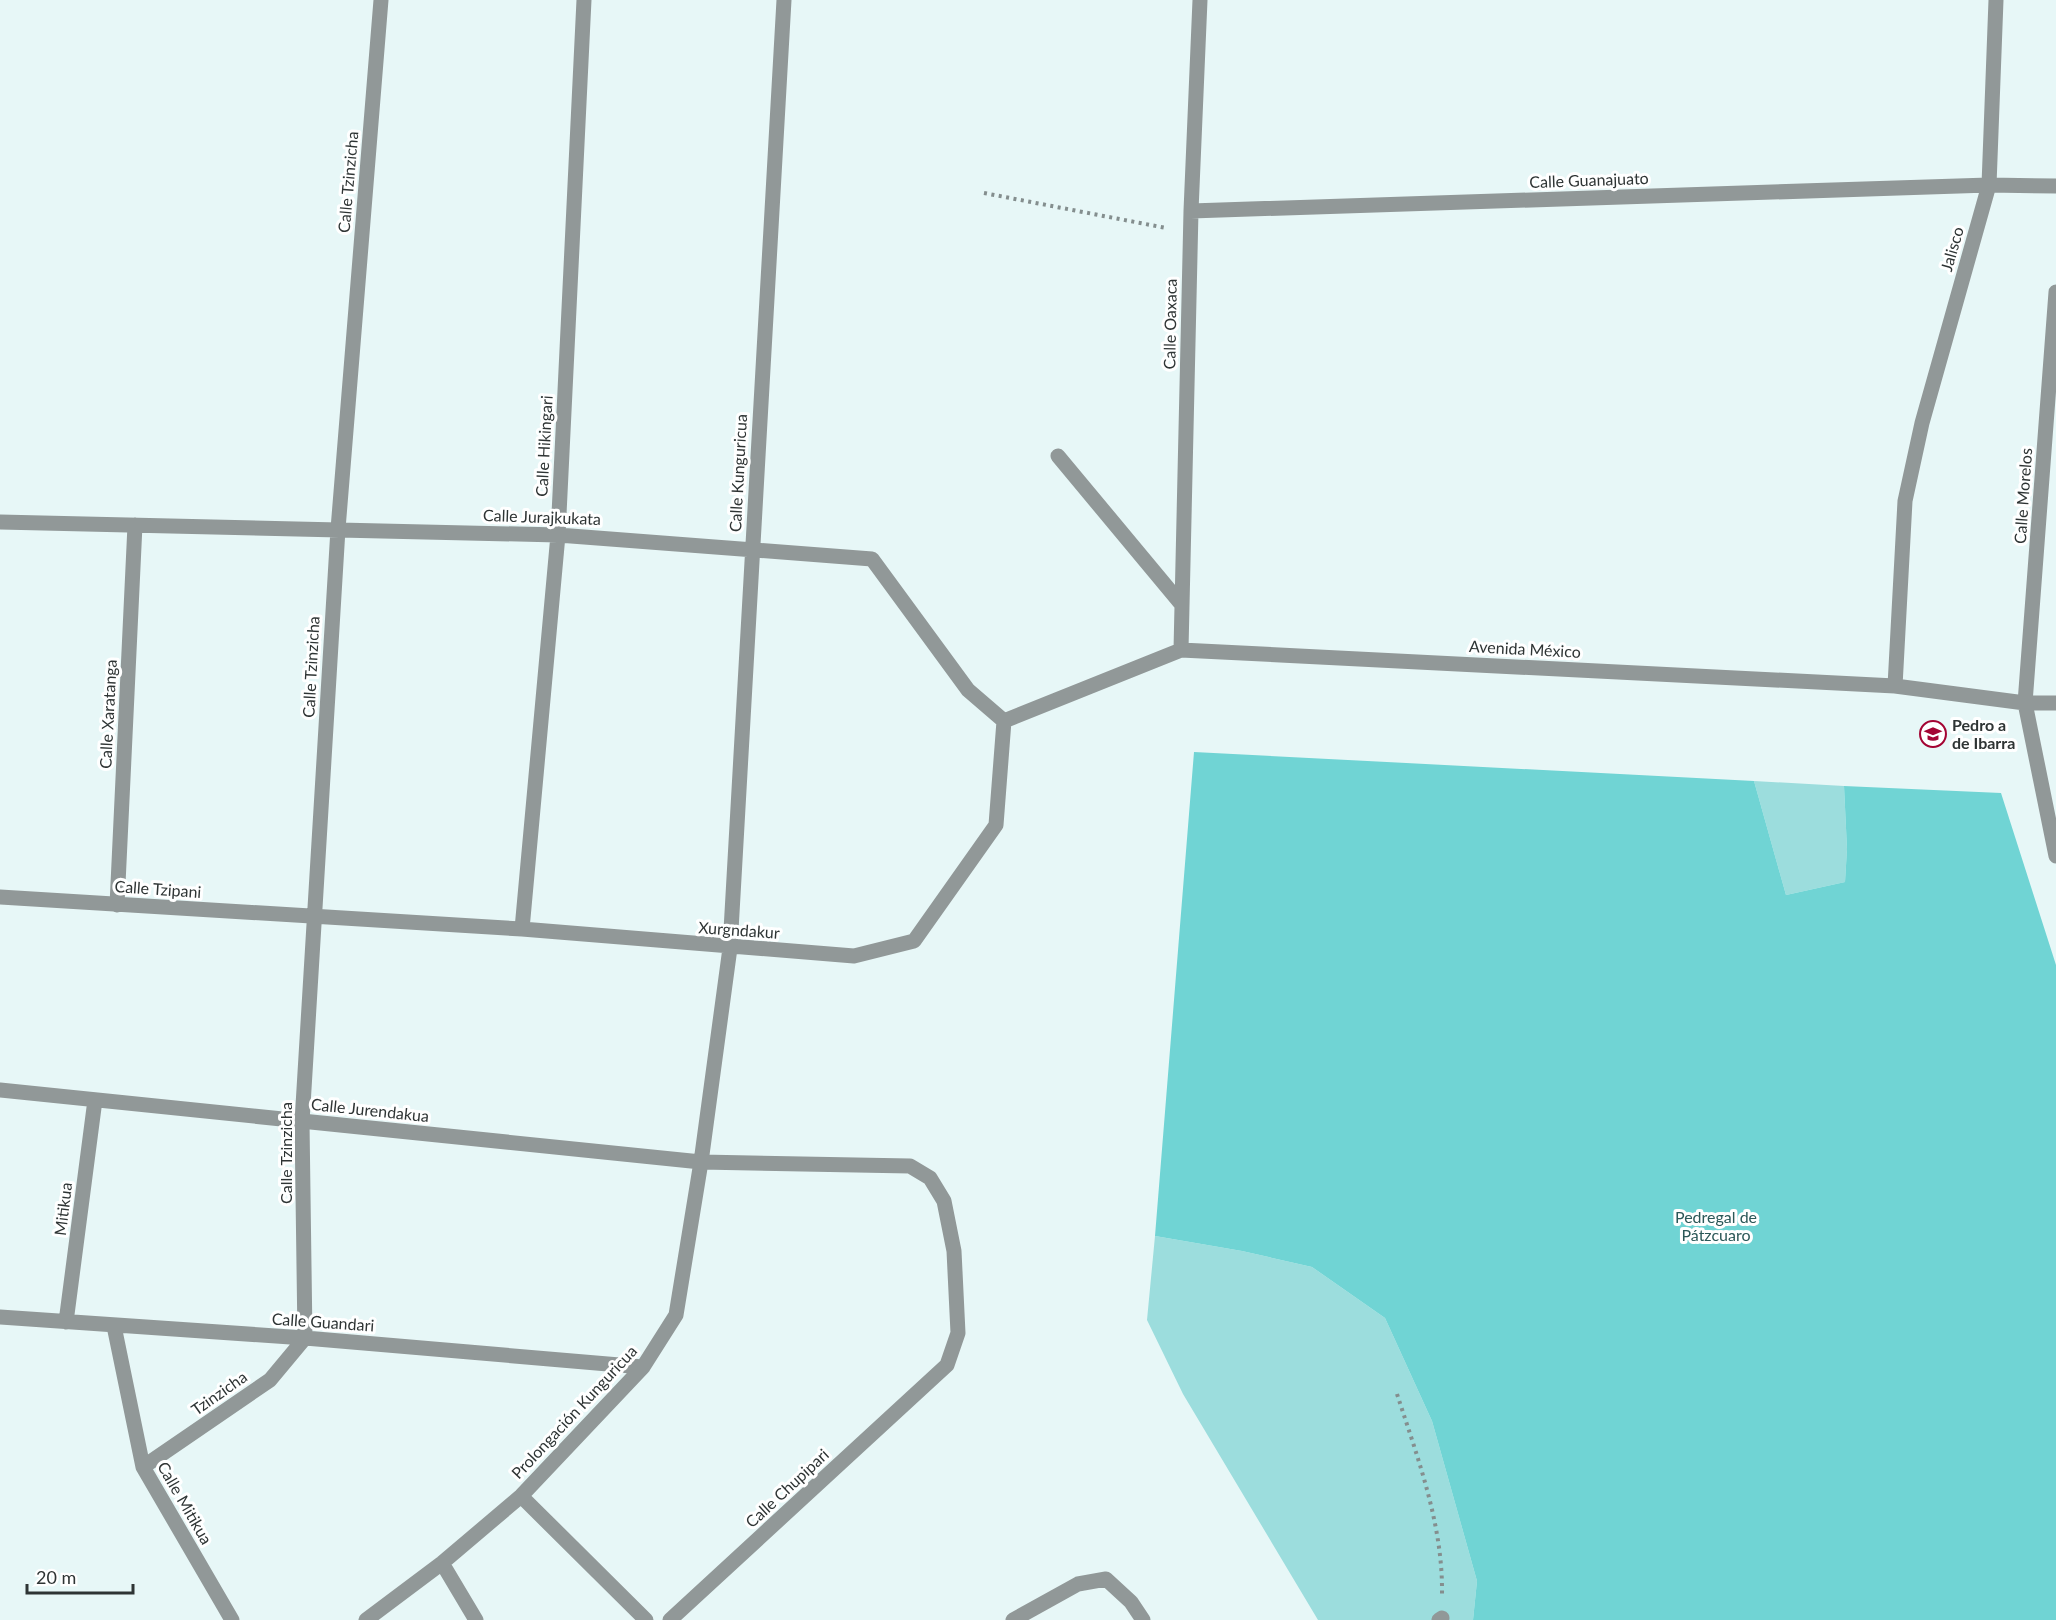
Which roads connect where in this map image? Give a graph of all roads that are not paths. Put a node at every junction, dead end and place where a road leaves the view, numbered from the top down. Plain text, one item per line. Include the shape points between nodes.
1 (381, 0) edge
2 (584, 0) edge
3 (784, 0) edge
4 (1200, 0) edge
5 (1996, 0) edge
6 (1989, 185) junction
7 (2056, 186) edge
8 (1191, 211) junction
9 (2056, 292) edge
10 (1058, 456) dead end
11 (0, 522) edge
12 (135, 525) junction
13 (338, 529) junction
14 (558, 535) junction
15 (752, 548) junction
16 (1182, 605) junction
17 (1181, 650) junction
18 (1895, 686) junction
19 (2025, 703) junction
20 (2056, 703) edge
21 (1004, 721) junction
22 (2056, 856) edge
23 (0, 897) edge
24 (117, 905) junction
25 (315, 918) junction
26 (522, 929) junction
27 (730, 948) junction
28 (0, 1090) edge
29 (95, 1100) junction
30 (302, 1122) junction
31 (701, 1162) junction
32 (0, 1317) edge
33 (66, 1322) junction
34 (114, 1326) junction
35 (305, 1338) junction
36 (643, 1367) junction
37 (929, 1382) joint
38 (143, 1467) junction
39 (521, 1496) junction
40 (442, 1563) junction
41 (232, 1620) edge
42 (366, 1620) edge
43 (476, 1620) edge
44 (646, 1620) edge
45 (670, 1620) edge
46 (1013, 1620) edge
47 (1143, 1620) edge

1 - 13 street, Calle Tzinzicha
2 - 14 street, Calle Hikingari
3 - 15 street, Calle Kunguricua
4 - 8 street, Calle Oaxaca
5 - 6 street, Jalisco
6 - 7 street, Calle Guanajuato
6 - 8 street, Calle Guanajuato
6 - 18 street, Jalisco via 1905,501
8 - 16 street, Calle Oaxaca
9 - 19 street, Calle Morelos
10 - 16 street
11 - 12 street, Calle Jurajkukata
12 - 13 street, Calle Jurajkukata
12 - 24 street, Calle Xaratanga
13 - 14 street, Calle Jurajkukata
13 - 25 street, Calle Tzinzicha
14 - 15 street, Calle Jurajkukata
14 - 26 street, Calle Hikingari
15 - 21 street, Calle Jurajkukata via 872,559 968,690
15 - 27 street, Calle Kunguricua
16 - 17 street, Calle Oaxaca
17 - 18 street, Avenida México
17 - 21 street, Avenida México
18 - 19 street, Avenida México
19 - 20 street, Avenida México
19 - 22 street, Calle Morelos
21 - 27 street, Xurgndakur via 996,825 914,940 854,956
23 - 24 street, Calle Tzipani
24 - 25 street, Calle Tzipani
25 - 26 street, Xurgndakur
25 - 30 street, Calle Tzinzicha
26 - 27 street, Xurgndakur
27 - 31 street, Prolongación Kunguricua
28 - 29 street, Calle Jurendakua
29 - 30 street, Calle Jurendakua
29 - 33 street, Mitikua
30 - 31 street, Calle Jurendakua
30 - 35 street, Calle Tzinzicha
31 - 36 street, Prolongación Kunguricua via 676,1315
31 - 37 street, Calle Jurendakua via 910,1166 930,1178 944,1201 954,1251 958,1333 946,1365
32 - 33 street, Calle Guandari
33 - 34 street, Calle Guandari
34 - 35 street, Calle Guandari
34 - 38 street, Calle Mitikua
35 - 36 street, Calle Guandari
35 - 38 street, Tzinzicha via 270,1380
36 - 39 street, Prolongación Kunguricua
37 - 45 street, Calle Chupipari
38 - 41 street, Calle Mitikua
39 - 40 street, Prolongación Kunguricua
39 - 44 street
40 - 42 street, Prolongación Kunguricua
40 - 43 street
46 - 47 street via 1078,1584 1106,1579 1131,1602

